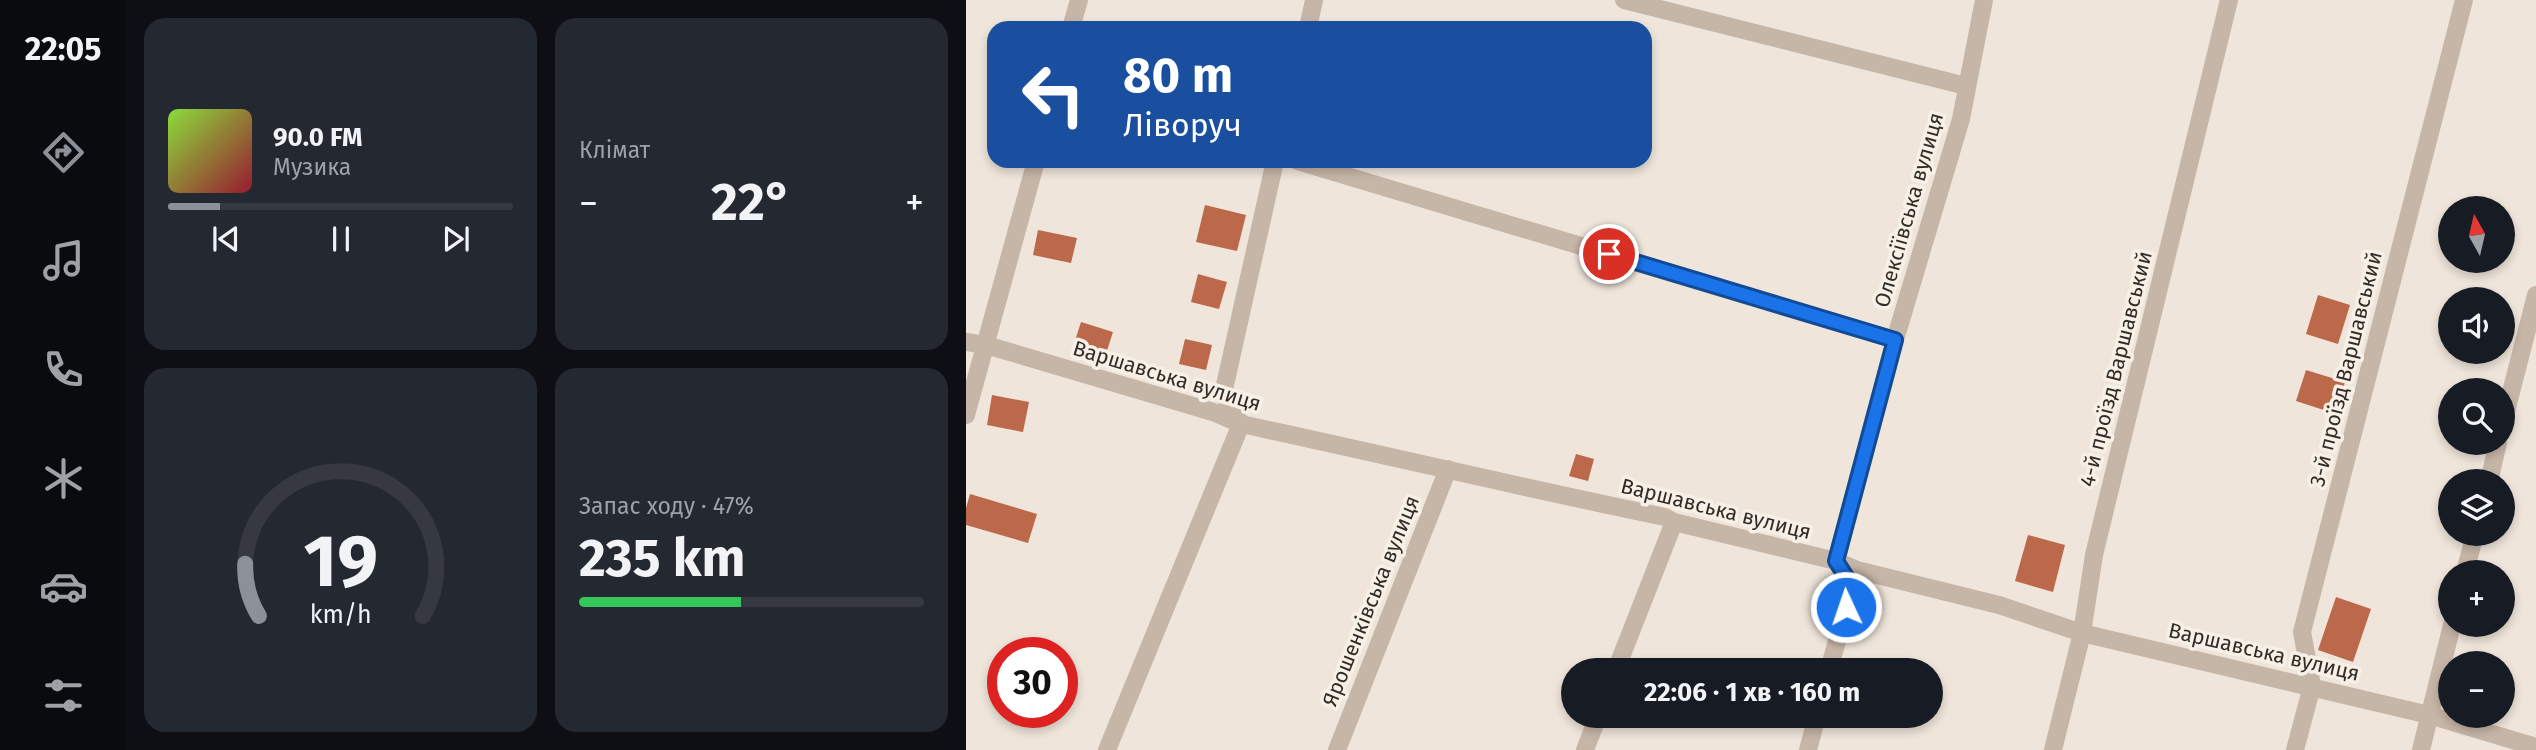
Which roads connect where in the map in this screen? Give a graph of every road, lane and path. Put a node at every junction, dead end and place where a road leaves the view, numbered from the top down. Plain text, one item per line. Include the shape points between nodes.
1 (1079, 0) edge
2 (1314, 0) edge
3 (1624, 0) edge
4 (1984, 0) edge
5 (2229, 0) edge
6 (2464, 0) edge
7 (1073, 21) edge
8 (1310, 21) edge
9 (1966, 86) junction
10 (1034, 168) edge
11 (1273, 168) edge
12 (1320, 168) edge
13 (2536, 295) edge
14 (1895, 340) junction
15 (966, 342) edge
16 (986, 345) junction
17 (2515, 378) edge
18 (966, 415) edge
19 (1241, 424) junction
20 (1448, 469) junction
21 (1674, 522) junction
22 (1836, 561) junction
23 (2082, 633) junction
24 (2449, 637) edge
25 (1621, 658) edge
26 (1832, 658) edge
27 (2312, 686) junction
28 (2429, 715) junction
29 (1593, 728) edge
30 (1814, 728) edge
31 (2536, 747) edge
32 (1107, 750) edge
33 (1337, 750) edge
34 (1585, 750) edge
35 (1808, 750) edge
36 (2053, 750) edge
37 (2295, 750) edge
38 (2421, 750) edge

1 - 7 street
2 - 8 street
3 - 9 street
4 - 9 street, Олексіївська вулиця
5 - 23 street, 4-й проїзд Варшавський via 2094,555
6 - 27 street, 3-й проїзд Варшавський via 2302,632
9 - 14 street, Олексіївська вулиця via 1961,119
10 - 16 street
11 - 19 street via 1223,394
12 - 14 street
13 - 17 street
14 - 22 street, Олексіївська вулиця
15 - 16 street, Варшавська вулиця
16 - 18 street
16 - 19 street, Варшавська вулиця
19 - 20 street, Варшавська вулиця
19 - 32 street
20 - 21 street, Варшавська вулиця
20 - 33 street, Ярошенківська вулиця
21 - 22 street, Варшавська вулиця
21 - 25 street
22 - 23 street, Варшавська вулиця via 1999,605
22 - 26 street via 1852,586
23 - 27 street, Варшавська вулиця
23 - 36 street, 4-й проїзд Варшавський
24 - 28 street
27 - 28 street, Варшавська вулиця
27 - 37 street, 3-й проїзд Варшавський
28 - 31 street, Варшавська вулиця
28 - 38 street
29 - 34 street
30 - 35 street

